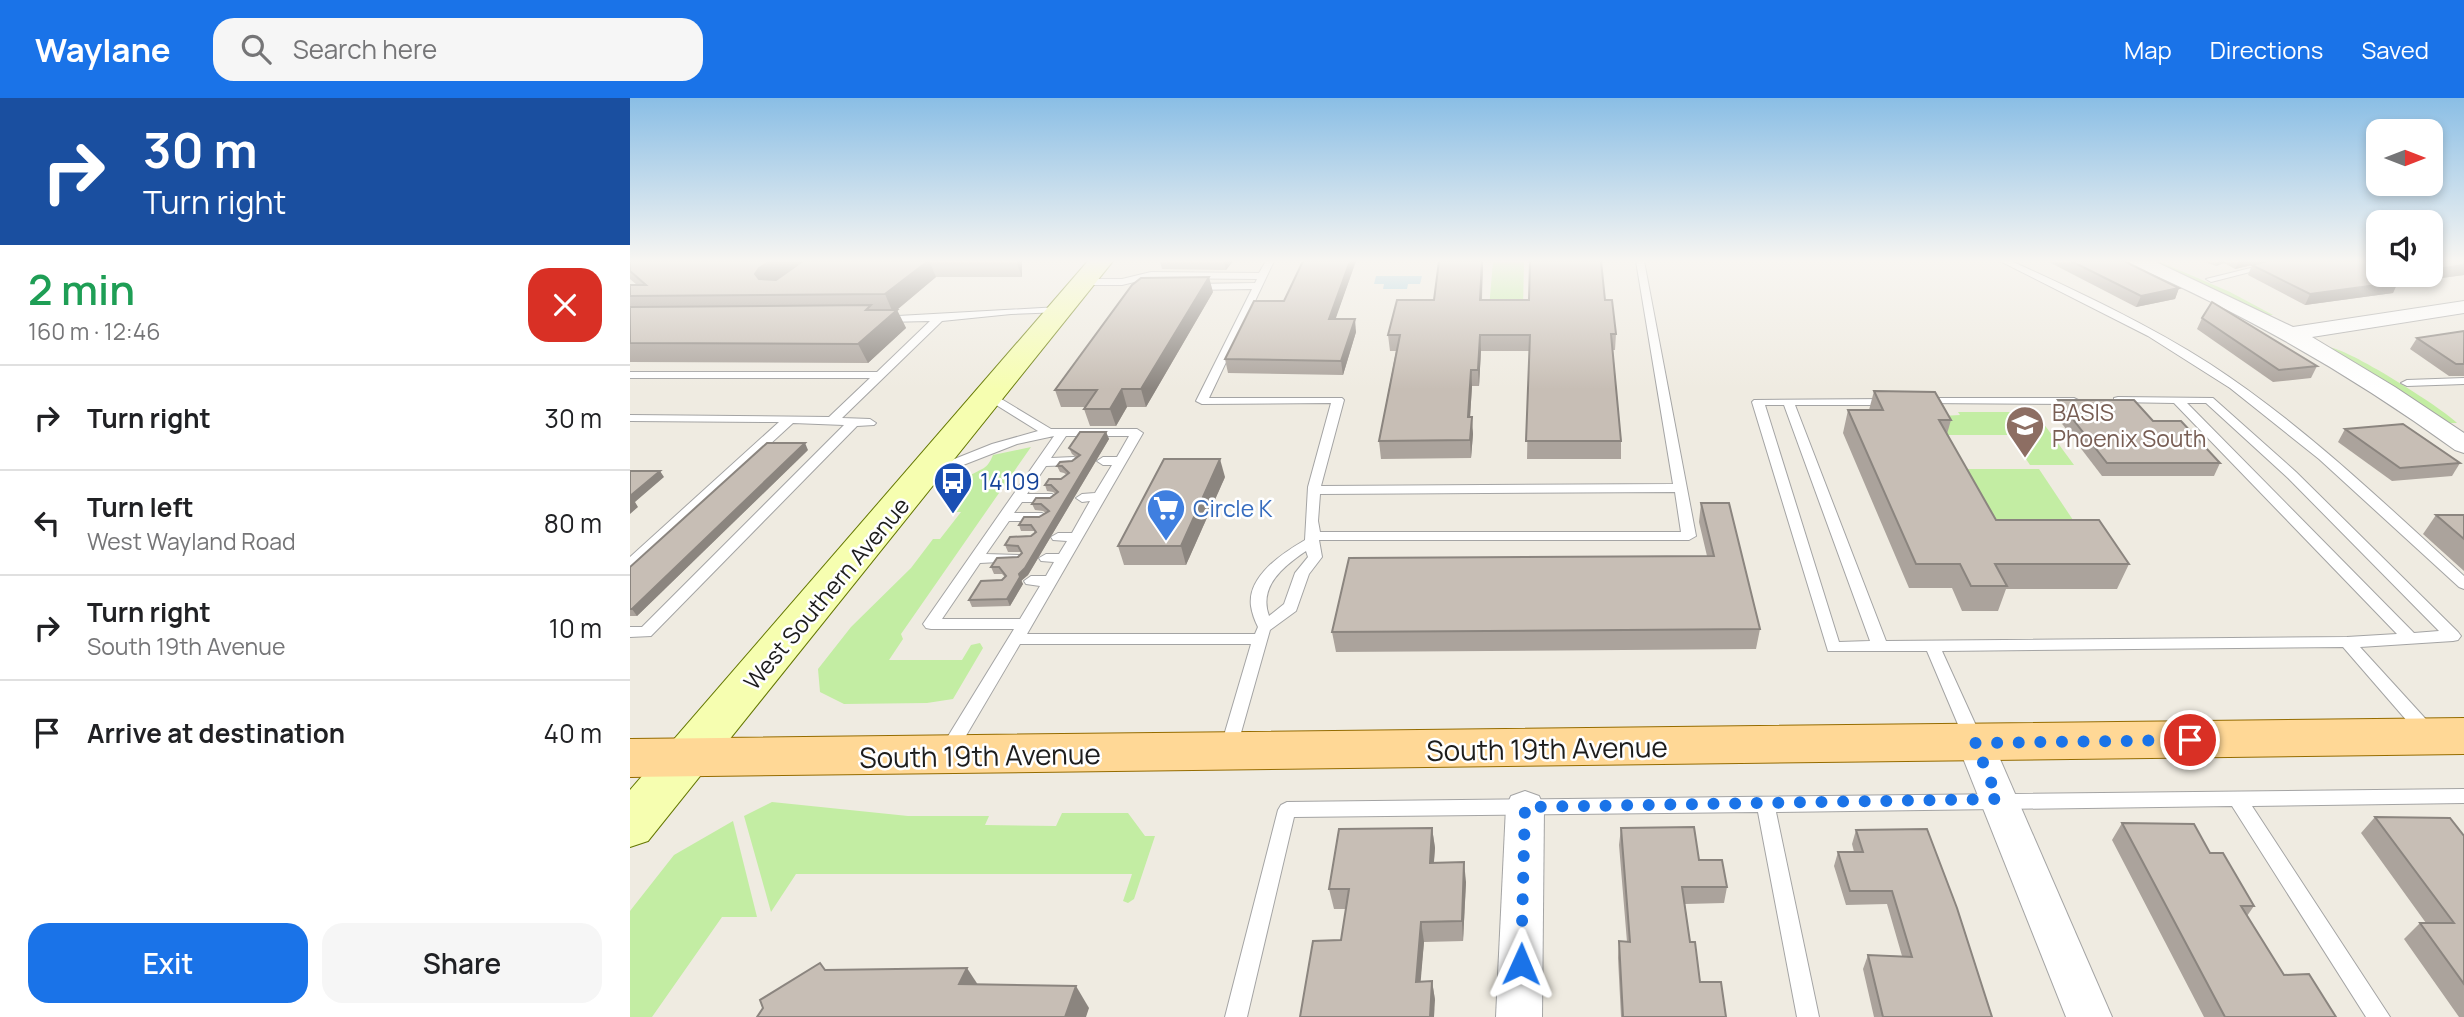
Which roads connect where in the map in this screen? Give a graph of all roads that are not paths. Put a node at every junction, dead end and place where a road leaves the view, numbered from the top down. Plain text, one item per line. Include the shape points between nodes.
1 (1064, 304) edge
2 (1249, 304) edge
3 (1648, 304) edge
4 (2091, 304) edge
5 (2227, 304) edge
6 (2262, 304) edge
7 (2464, 307) edge
8 (1059, 310) junction
9 (877, 318) edge
10 (939, 318) junction
11 (2313, 329) junction
12 (2289, 334) junction
13 (630, 376) edge
14 (880, 376) junction
15 (2464, 381) edge
16 (2407, 383) junction
17 (989, 396) junction
18 (2093, 400) edge
19 (2107, 400) edge
20 (2176, 400) junction
21 (1788, 402) junction
22 (630, 418) edge
23 (790, 419) junction
24 (2464, 420) edge
25 (832, 421) junction
26 (854, 422) junction
27 (870, 423) dead end
28 (1047, 432) junction
29 (1063, 432) junction
30 (2464, 445) edge
31 (1074, 461) edge
32 (1103, 461) dead end
33 (1121, 461) junction
34 (1042, 462) junction
35 (923, 476) junction
36 (1030, 479) junction
37 (1052, 479) edge
38 (1094, 479) dead end
39 (1110, 479) junction
40 (1681, 488) junction
41 (1314, 490) junction
42 (1017, 498) junction
43 (1052, 498) edge
44 (1082, 498) dead end
45 (1100, 498) junction
46 (1042, 516) edge
47 (1072, 516) dead end
48 (1088, 516) junction
49 (1005, 517) junction
50 (1058, 537) dead end
51 (1076, 537) junction
52 (1312, 539) junction
53 (1016, 558) edge
54 (1046, 558) dead end
55 (1064, 558) junction
56 (976, 559) junction
57 (630, 565) edge
58 (1275, 568) junction
59 (1303, 573) junction
60 (1031, 581) dead end
61 (1051, 581) junction
62 (2464, 584) edge
63 (1025, 624) junction
64 (630, 632) edge
65 (1263, 632) junction
66 (2409, 636) junction
67 (1016, 639) junction
68 (2347, 642) junction
69 (1880, 646) junction
70 (1932, 646) junction
71 (2448, 736) edge
72 (1975, 743) junction
73 (1227, 753) junction
74 (945, 756) junction
75 (630, 758) edge
76 (688, 758) junction
77 (2464, 796) edge
78 (2236, 797) junction
79 (1998, 799) junction
80 (1765, 803) junction
81 (1525, 807) junction
82 (630, 826) edge
83 (1236, 1017) edge
84 (1519, 1017) edge
85 (1808, 1017) edge
86 (2090, 1017) edge
87 (2379, 1017) edge

1 - 8 main road, West Southern Avenue
2 - 41 lane via 1202,401 1338,400
3 - 40 lane
4 - 62 lane via 2146,331 2232,384 2296,434
5 - 12 street
6 - 11 street
7 - 11 street
8 - 10 lane
8 - 17 main road, West Southern Avenue
9 - 10 lane
10 - 14 lane
11 - 12 street
11 - 16 street
12 - 30 street
13 - 14 lane
14 - 25 lane
15 - 16 lane
16 - 24 street
17 - 28 lane
17 - 35 main road, West Southern Avenue
18 - 21 lane
19 - 20 lane
20 - 66 lane
20 - 66 lane via 2209,400 2292,475 2454,636
21 - 69 lane
21 - 69 lane via 1758,402 1833,647
22 - 23 lane
23 - 25 lane
23 - 57 lane
25 - 26 lane
26 - 27 lane
26 - 64 lane via 646,632
28 - 29 lane
28 - 35 lane
29 - 33 lane via 1137,433
29 - 34 lane
31 - 34 lane
32 - 33 lane
33 - 39 lane
34 - 36 lane
35 - 76 main road, West Southern Avenue
36 - 37 lane
36 - 42 lane
38 - 39 lane
39 - 45 lane
40 - 41 lane
40 - 52 lane via 1689,537
41 - 52 lane
42 - 43 lane
42 - 49 lane
44 - 45 lane
45 - 48 lane
46 - 49 lane
47 - 48 lane
48 - 51 lane
49 - 56 lane via 997,538
50 - 51 lane
51 - 55 lane
52 - 58 lane
52 - 59 lane via 1315,557
53 - 56 lane
54 - 55 lane
55 - 61 lane
56 - 63 lane via 967,582 931,624
58 - 59 lane
58 - 65 lane via 1258,603
59 - 65 lane via 1291,607
60 - 61 lane
61 - 63 lane
63 - 67 lane
65 - 67 lane
65 - 73 lane
66 - 68 lane
67 - 74 lane
68 - 70 lane
68 - 71 lane
69 - 70 lane
70 - 72 lane
71 - 72 main road, South 19th Avenue
72 - 73 main road, South 19th Avenue
72 - 79 street
73 - 74 main road, South 19th Avenue
74 - 76 main road, South 19th Avenue
75 - 76 main road, South 19th Avenue
76 - 82 main road, West Southern Avenue
77 - 78 lane
78 - 79 lane
78 - 87 lane
79 - 80 lane
79 - 86 street
80 - 81 lane
80 - 85 lane
81 - 83 lane via 1287,810
81 - 84 street

